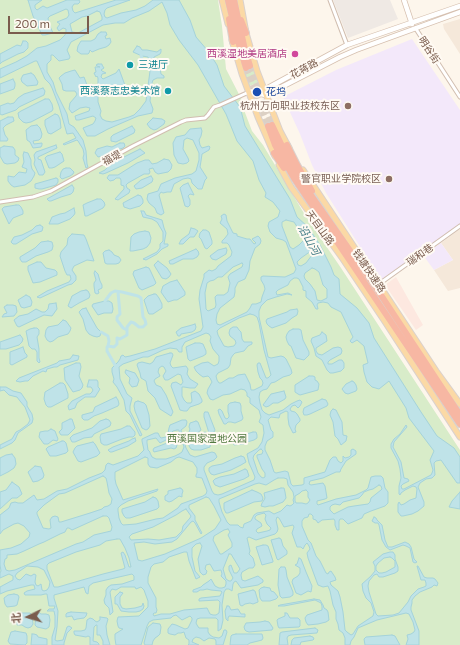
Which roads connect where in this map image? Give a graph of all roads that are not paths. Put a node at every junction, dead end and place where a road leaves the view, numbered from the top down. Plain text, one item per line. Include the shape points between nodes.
1 (223, 0) edge
2 (228, 0) edge
3 (235, 0) edge
4 (240, 0) edge
5 (330, 0) edge
6 (404, 0) edge
7 (460, 6) edge
8 (460, 12) edge
9 (412, 23) junction
10 (416, 29) junction
11 (246, 33) junction
12 (233, 42) joint
13 (347, 45) junction
14 (249, 92) junction
15 (265, 92) junction
16 (460, 97) edge
17 (287, 145) junction
18 (274, 153) junction
19 (0, 202) edge
20 (460, 226) edge
21 (327, 227) junction
22 (336, 230) junction
23 (379, 284) junction
24 (438, 387) junction
25 (460, 404) edge
26 (460, 411) edge
27 (460, 416) edge
28 (460, 424) edge
29 (460, 430) edge
30 (460, 437) edge

1 - 12 highway
2 - 3 highway via 237,38 248,67
3 - 11 highway
4 - 11 main road, 天目山路
5 - 13 street
6 - 9 street, 明谷街
7 - 9 street, 花蒋路
8 - 10 street, 花蒋路
9 - 10 street, 明谷街
9 - 13 street, 花蒋路
10 - 15 street, 花蒋路 via 340,57
10 - 16 street, 明谷街
11 - 15 main road, 天目山路
12 - 14 main road, 天目山路
13 - 15 street, 花蒋路
14 - 15 street
14 - 18 main road, 天目山路
14 - 19 street, 福堤 via 214,107 205,118 181,122 51,191 33,197
15 - 17 main road, 天目山路
17 - 22 highway
17 - 23 main road, 天目山路
18 - 21 highway via 299,193
18 - 30 main road, 天目山路 via 291,187 347,265
20 - 23 street, 瑞和巷
21 - 22 highway, 钱塘快速路 via 288,169 270,126 303,184
21 - 24 highway, 钱塘快速路
22 - 24 highway, 钱塘快速路 via 375,286
23 - 25 main road, 天目山路
24 - 26 highway
24 - 27 highway, 钱塘快速路
24 - 28 highway, 钱塘快速路
24 - 29 highway

